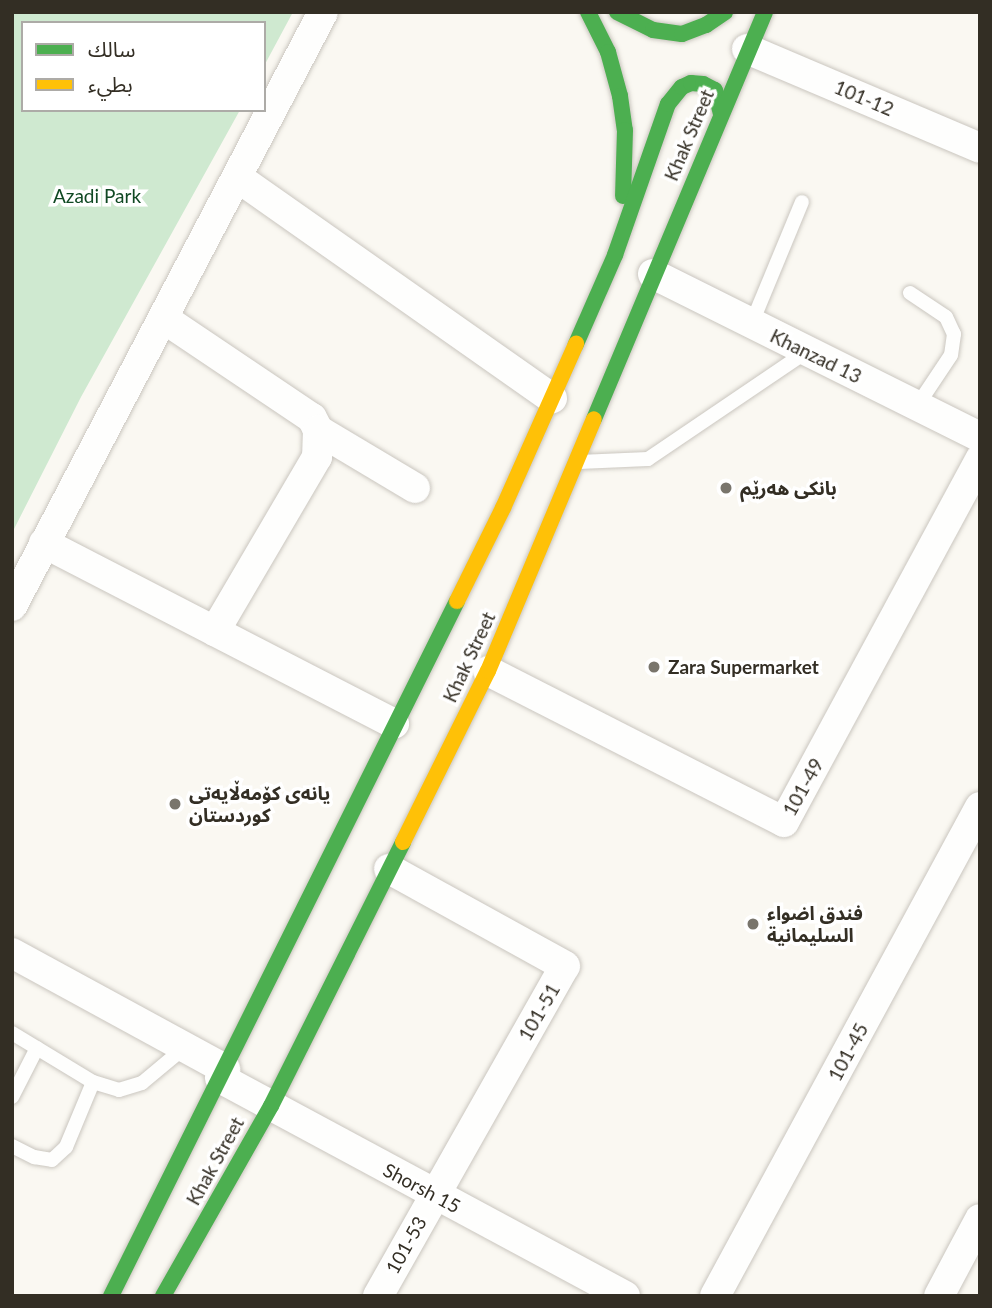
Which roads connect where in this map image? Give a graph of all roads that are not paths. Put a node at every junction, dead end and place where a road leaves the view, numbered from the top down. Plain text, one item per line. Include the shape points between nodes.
1 (323, 12) edge
2 (588, 12) edge
3 (617, 12) edge
4 (725, 12) edge
5 (765, 12) edge
6 (701, 19) edge
7 (713, 46) dead end
8 (747, 49) junction
9 (719, 69) dead end
10 (721, 114) junction
11 (980, 148) edge
12 (237, 177) junction
13 (802, 202) dead end
14 (634, 264) junction
15 (910, 293) dead end
16 (163, 318) junction
17 (751, 324) junction
18 (806, 352) junction
19 (552, 398) junction
20 (916, 406) junction
21 (318, 430) junction
22 (980, 437) edge
23 (980, 459) edge
24 (577, 462) junction
25 (415, 488) dead end
26 (44, 543) junction
27 (12, 606) edge
28 (215, 631) junction
29 (488, 671) junction
30 (394, 724) junction
31 (980, 807) edge
32 (389, 869) junction
33 (12, 953) edge
34 (12, 1033) edge
35 (185, 1047) junction
36 (37, 1048) junction
37 (222, 1073) junction
38 (93, 1082) junction
39 (12, 1097) edge
40 (271, 1106) junction
41 (12, 1146) edge
42 (435, 1195) junction
43 (980, 1219) edge
44 (111, 1296) edge
45 (163, 1296) edge
46 (378, 1296) edge
47 (625, 1296) edge
48 (715, 1296) edge
49 (939, 1296) edge

1 - 12 street
2 - 14 main road via 608,52 620,96
3 - 6 main road via 662,32 682,34
4 - 6 main road
5 - 8 main road, Khak Street
6 - 7 main road
8 - 10 main road, Khak Street
8 - 11 street, 101-12
9 - 10 main road
10 - 14 main road, Khak Street
10 - 14 main road via 716,90 703,84 691,83 668,104
12 - 16 street
12 - 19 street
13 - 17 lane
14 - 17 street, Khanzad 13
14 - 19 main road
14 - 24 main road, Khak Street
15 - 20 lane via 946,317 954,334 951,355
16 - 21 street via 312,418
16 - 26 street
17 - 18 street, Khanzad 13
18 - 20 street, Khanzad 13
18 - 24 lane via 648,459
19 - 30 main road via 503,508
20 - 22 street, Khanzad 13
21 - 25 street
21 - 28 street via 317,457
23 - 29 street, 101-49 via 784,822
24 - 29 main road, Khak Street
26 - 27 street
26 - 28 street
28 - 30 street
29 - 32 main road, Khak Street
30 - 37 main road
31 - 48 street, 101-45
32 - 40 main road, Khak Street
32 - 42 street, 101-51 via 565,966
33 - 35 street, Shorsh 15
34 - 36 lane
35 - 37 street, Shorsh 15
35 - 38 lane via 142,1083 119,1090
36 - 38 lane
36 - 39 lane
37 - 40 street, Shorsh 15
37 - 44 main road
38 - 41 lane via 66,1147 52,1160
40 - 42 street, Shorsh 15
40 - 45 main road, Khak Street
42 - 46 street, 101-53
42 - 47 street, Shorsh 15
43 - 49 street

